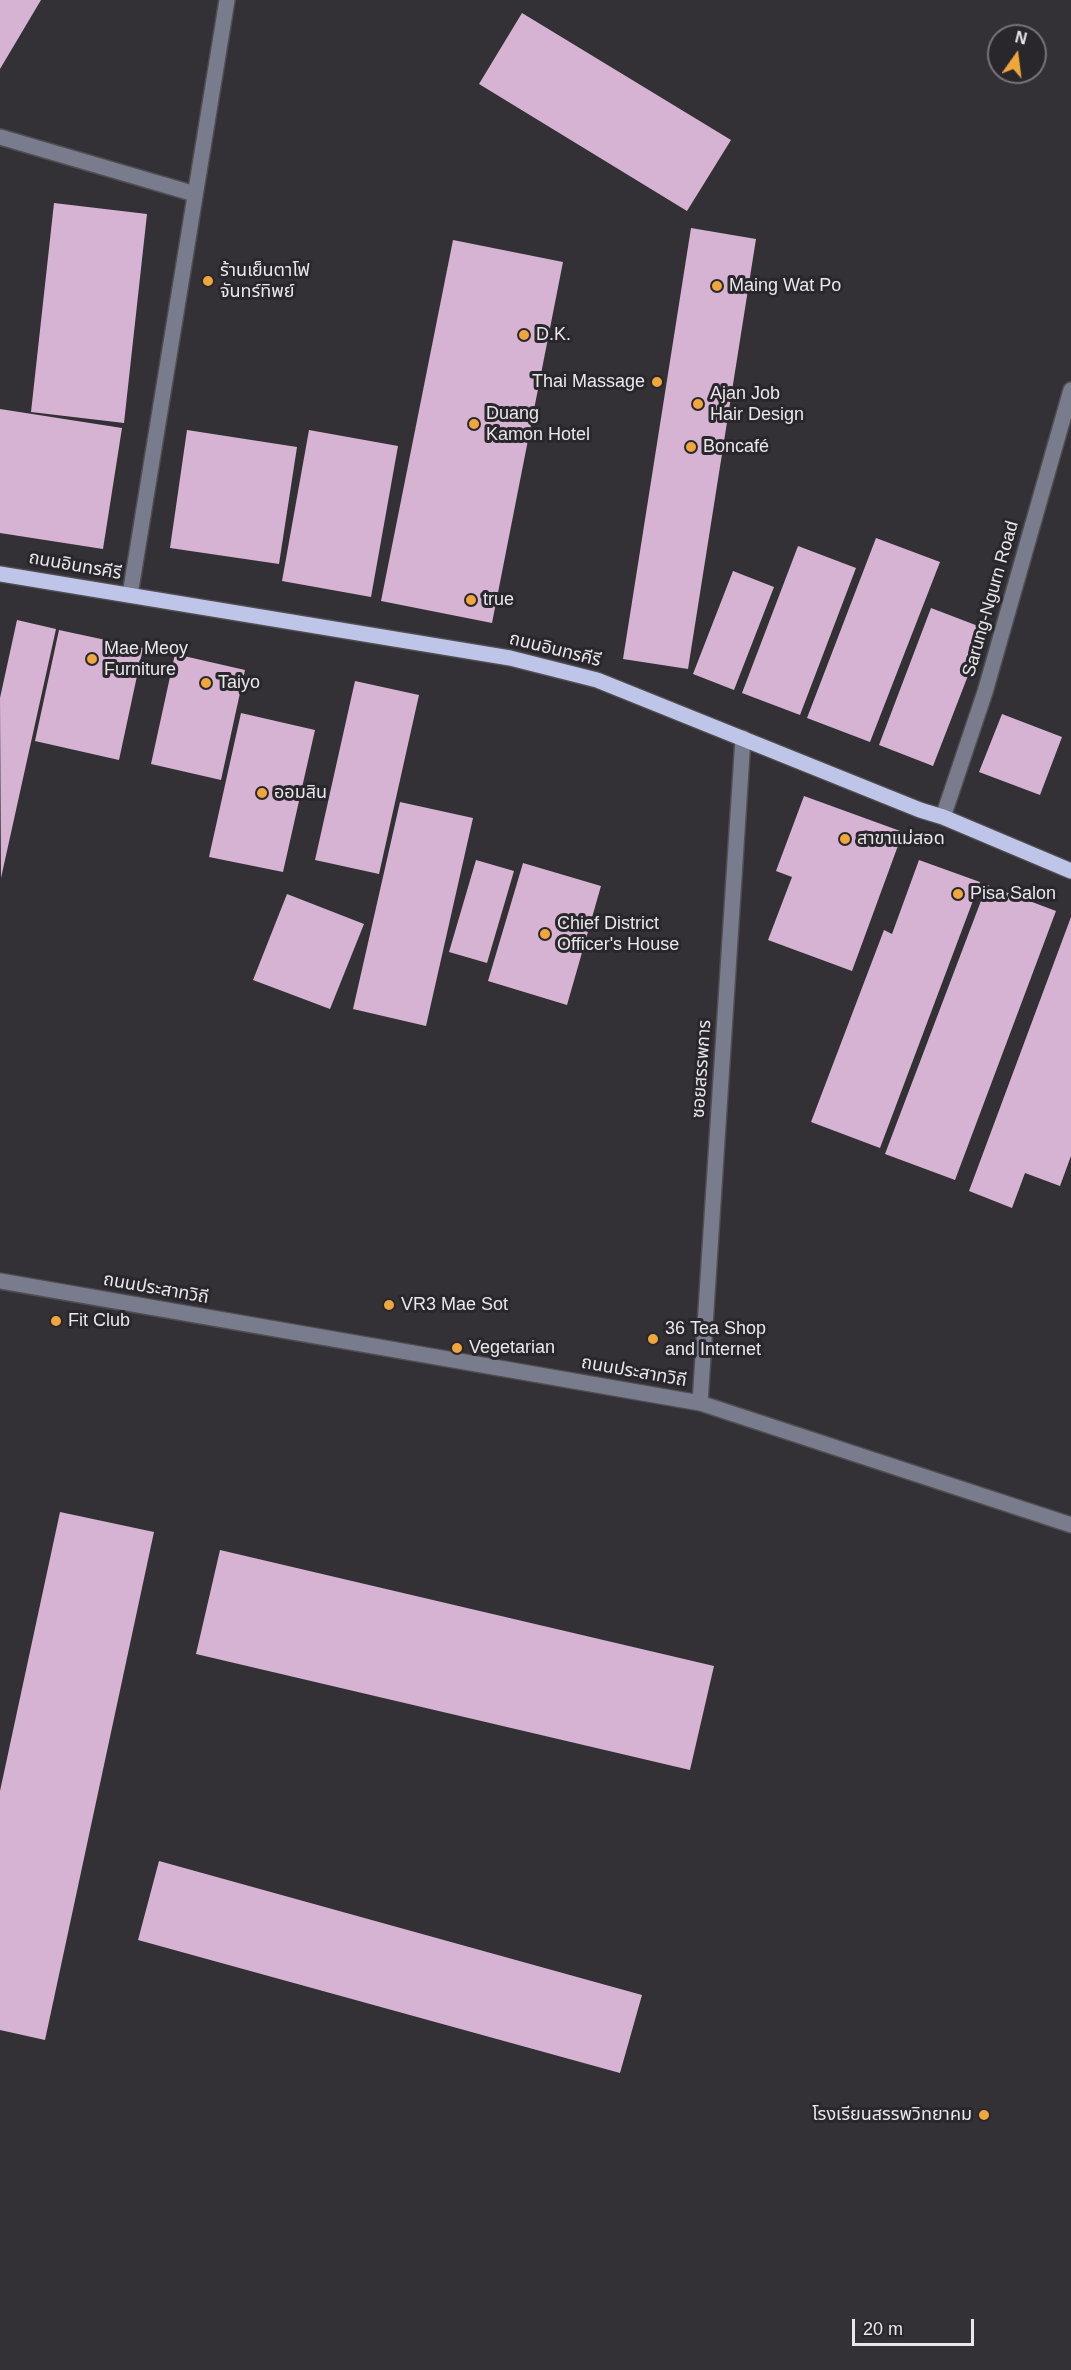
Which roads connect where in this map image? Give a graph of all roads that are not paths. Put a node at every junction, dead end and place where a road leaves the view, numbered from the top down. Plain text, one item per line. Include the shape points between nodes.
1 (227, 0) edge
2 (0, 137) edge
3 (195, 194) junction
4 (1071, 390) edge
5 (0, 574) edge
6 (130, 595) junction
7 (743, 738) junction
8 (943, 817) junction
9 (1071, 871) edge
10 (0, 1281) edge
11 (700, 1403) junction
12 (1071, 1525) edge

1 - 3 street
2 - 3 street
3 - 6 street
4 - 8 street, Sarung-Ngurn Road via 985,692
5 - 6 main road, ถนนอินทรคีรี
6 - 7 main road, ถนนอินทรคีรี via 510,658 597,680
7 - 8 main road, ถนนอินทรคีรี
7 - 11 street, ซอยสรรพการ
8 - 9 main road, ถนนอินทรคีรี
10 - 11 street, ถนนประสาทวิถี
11 - 12 street, ถนนประสาทวิถี

